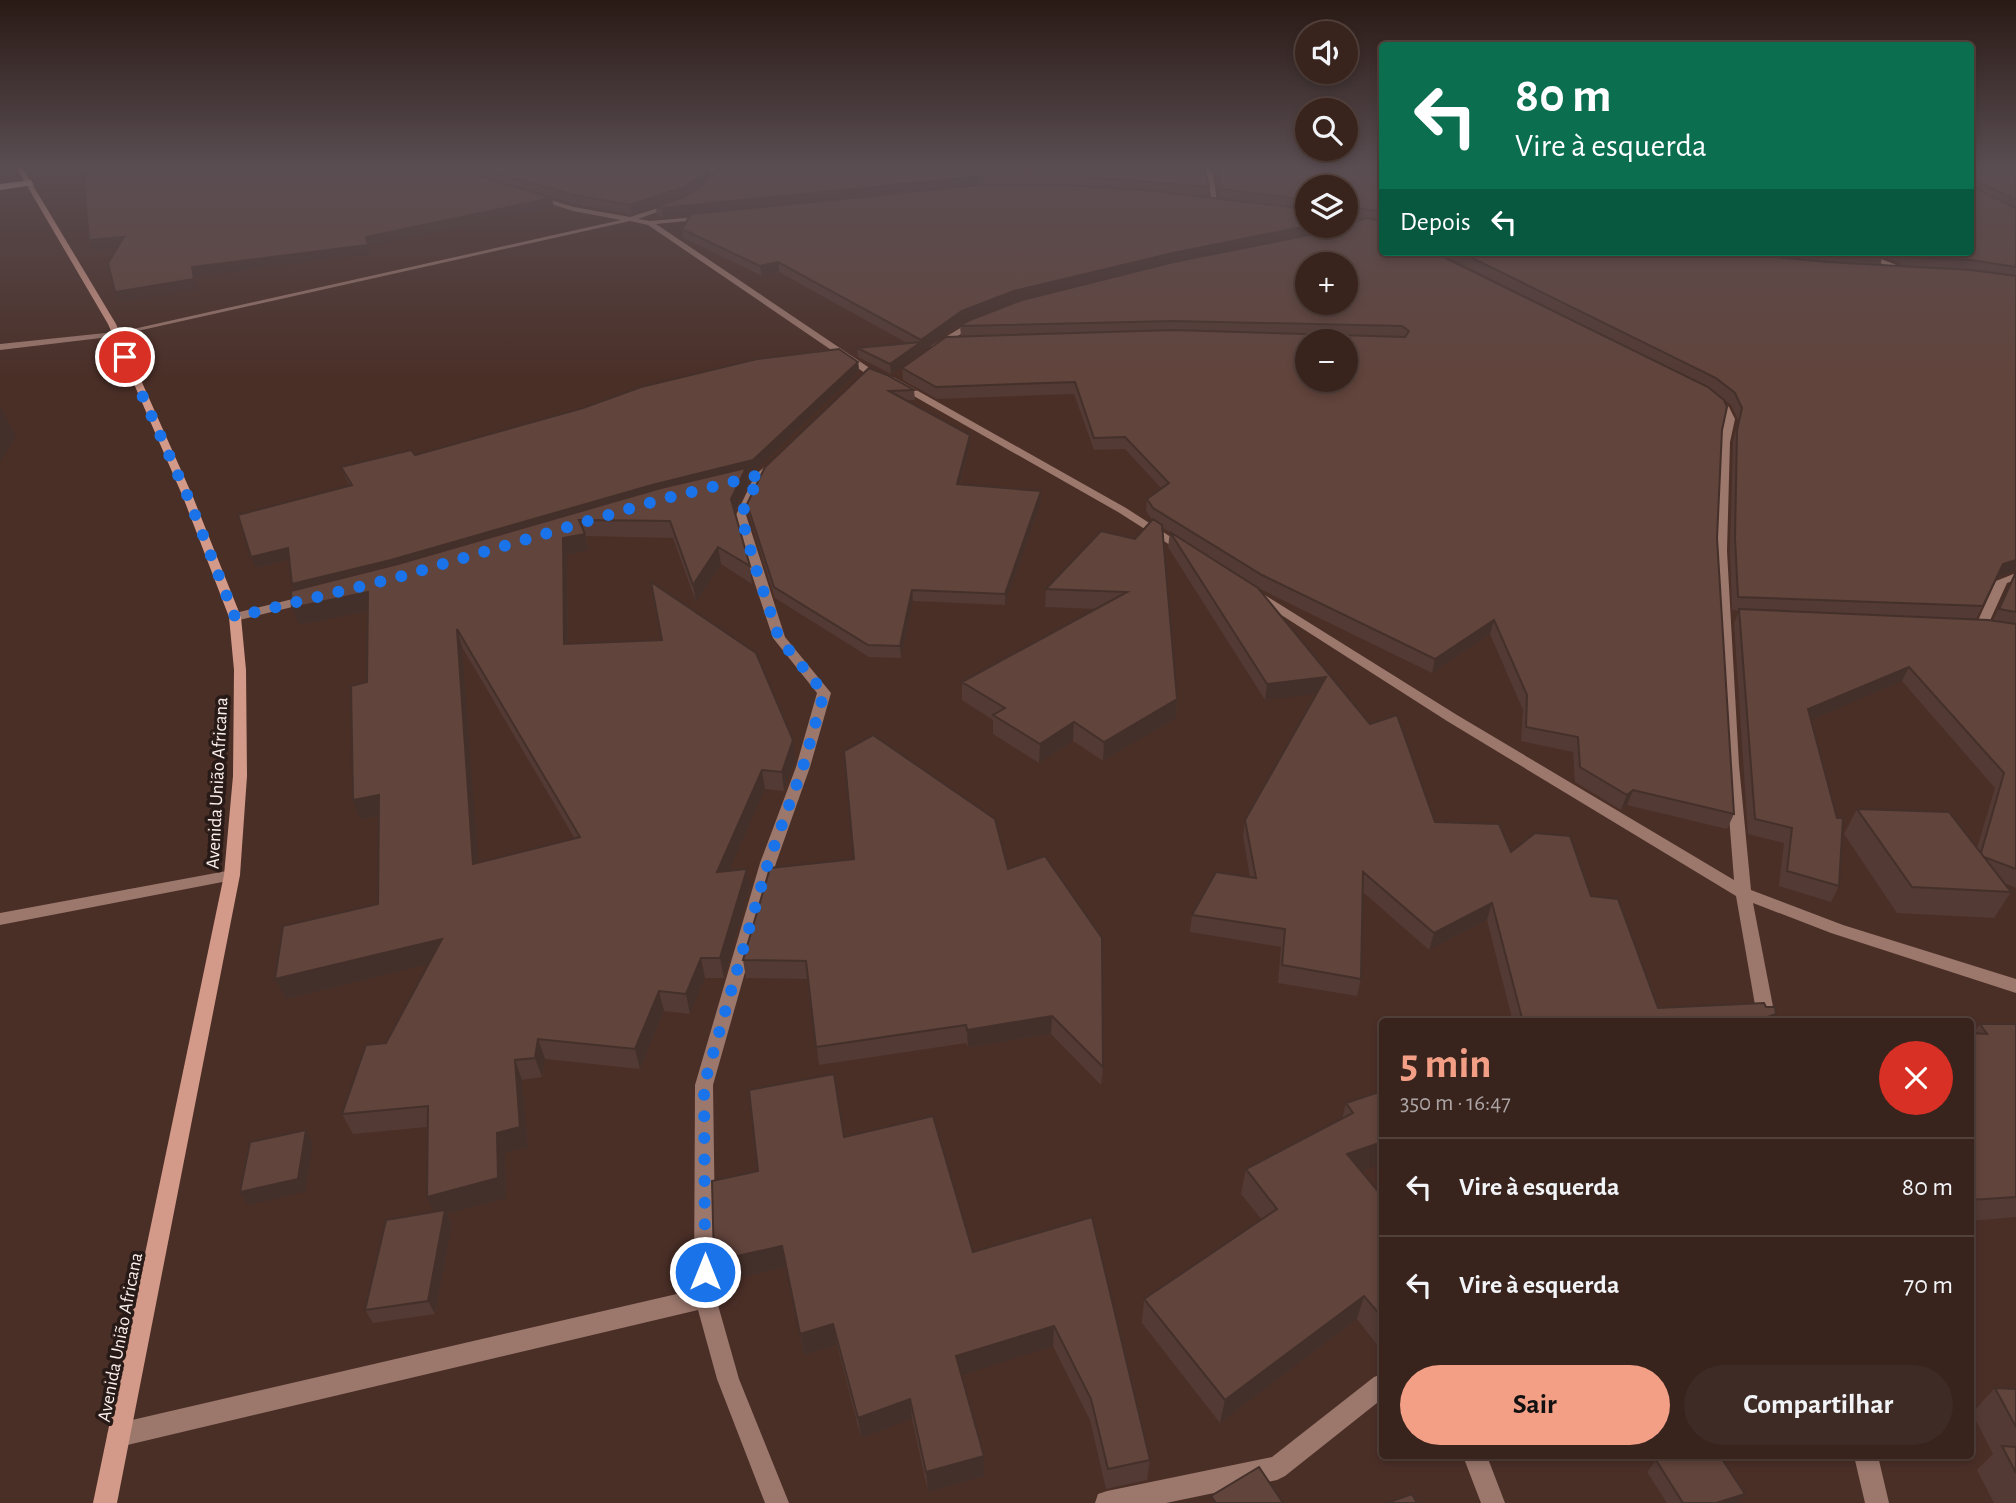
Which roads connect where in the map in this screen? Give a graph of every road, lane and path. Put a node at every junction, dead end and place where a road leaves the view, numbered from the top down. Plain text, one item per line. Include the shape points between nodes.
1 (61, 237) edge
2 (546, 237) edge
3 (670, 237) edge
4 (1435, 256) edge
5 (1868, 256) edge
6 (1445, 263) edge
7 (1884, 270) edge
8 (1908, 272) junction
9 (1920, 272) edge
10 (991, 316) edge
11 (115, 334) junction
12 (967, 342) edge
13 (940, 343) junction
14 (0, 347) edge
15 (929, 351) edge
16 (1695, 387) edge
17 (785, 451) edge
18 (1192, 555) edge
19 (2016, 576) edge
20 (1240, 584) edge
21 (323, 595) edge
22 (235, 617) junction
23 (1980, 628) edge
24 (232, 875) junction
25 (1743, 893) junction
26 (0, 919) edge
27 (2016, 986) edge
28 (1766, 1018) edge
29 (705, 1298) junction
30 (1379, 1387) edge
31 (118, 1435) junction
32 (1476, 1459) edge
33 (1867, 1459) edge
34 (105, 1503) edge
35 (777, 1503) edge
36 (1107, 1503) edge
37 (1493, 1503) edge
38 (1877, 1503) edge

1 - 11 main road, Avenida União Africana
2 - 11 street
3 - 18 street via 863,375 896,377
4 - 6 street
5 - 8 street
7 - 8 street
8 - 9 street
10 - 13 street
11 - 14 street
11 - 22 main road, Avenida União Africana via 188,497
12 - 13 street
13 - 15 street
16 - 25 street via 1726,409 1730,419 1721,551 1732,616 1732,765
17 - 29 street via 754,477 741,515 779,638 824,693 768,863 704,1085
19 - 23 street via 2002,581
20 - 25 street
21 - 22 street
22 - 24 main road, Avenida União Africana via 240,776
24 - 26 street
24 - 31 main road, Avenida União Africana
25 - 27 street via 1837,929
25 - 28 street
29 - 31 street
29 - 35 street via 728,1379
30 - 36 street via 1277,1468
31 - 34 main road, Avenida União Africana
32 - 37 street
33 - 38 street

